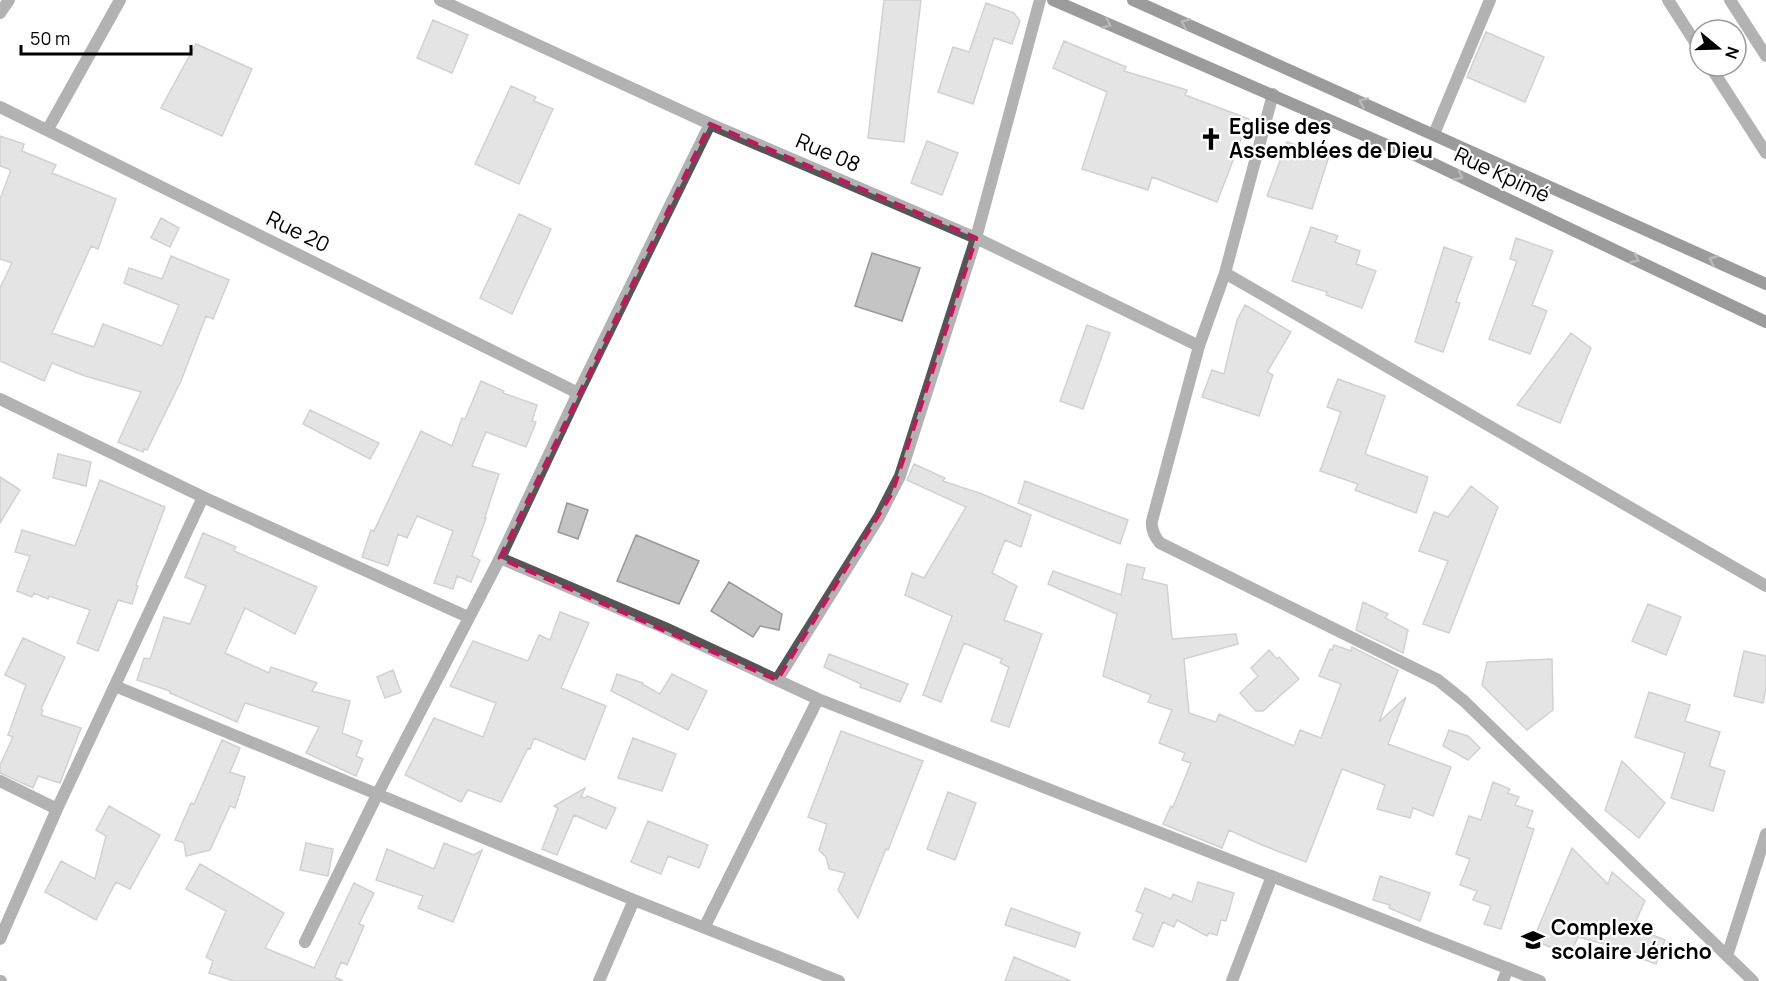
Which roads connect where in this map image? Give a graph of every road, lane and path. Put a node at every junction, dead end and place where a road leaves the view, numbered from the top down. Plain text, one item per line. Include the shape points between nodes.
1 (9, 0) edge
2 (120, 0) edge
3 (1040, 0) edge
4 (1053, 0) edge
5 (1133, 0) edge
6 (1490, 0) edge
7 (1668, 0) edge
8 (1730, 0) edge
9 (448, 2) edge
10 (0, 13) edge
11 (1688, 31) edge
12 (1766, 56) edge
13 (1718, 78) edge
14 (1273, 94) junction
15 (0, 107) edge
16 (710, 124) junction
17 (48, 129) junction
18 (1434, 134) junction
19 (1766, 153) edge
20 (976, 238) junction
21 (1225, 273) junction
22 (1766, 284) edge
23 (1766, 322) edge
24 (1199, 346) junction
25 (578, 393) junction
26 (0, 399) edge
27 (203, 497) junction
28 (500, 558) junction
29 (1766, 586) edge
30 (468, 618) junction
31 (777, 680) junction
32 (115, 686) junction
33 (818, 699) junction
34 (0, 782) edge
35 (378, 793) junction
36 (57, 809) junction
37 (1766, 834) edge
38 (1272, 876) junction
39 (634, 900) junction
40 (705, 926) junction
41 (0, 939) edge
42 (305, 942) dead end
43 (1727, 956) junction
44 (1508, 968) junction
45 (599, 981) edge
46 (839, 981) edge
47 (1232, 981) edge
48 (1503, 981) edge
49 (1540, 981) edge
50 (1753, 981) edge

1 - 10 street
2 - 17 street
3 - 20 street
4 -> 14 main road, Rue Kpimé
18 -> 5 main road, Rue Kpimé
6 - 18 street
7 - 11 street
8 - 12 street
9 - 16 street, Rue 08
13 - 19 street
14 - 21 street
14 -> 23 main road, Rue Kpimé via 1416,155
15 - 17 street, Rue 20
16 - 20 street, Rue 08
16 - 25 street
17 - 25 street, Rue 20
22 -> 18 main road, Rue Kpimé
20 - 24 street, Rue 08
20 - 31 street via 892,493
21 - 24 street
21 - 29 street
24 - 43 street via 1152,521 1160,543 1438,680
25 - 28 street
26 - 27 street
27 - 30 street
27 - 32 street
28 - 30 street
28 - 31 street
30 - 35 street
31 - 33 street
32 - 35 street
32 - 36 street
33 - 38 street
33 - 40 street
34 - 36 street
35 - 39 street
35 - 42 street
36 - 41 street
37 - 43 street
38 - 44 street
38 - 47 street
39 - 40 street
39 - 45 street
40 - 46 street
43 - 50 street
44 - 48 street
44 - 49 street

